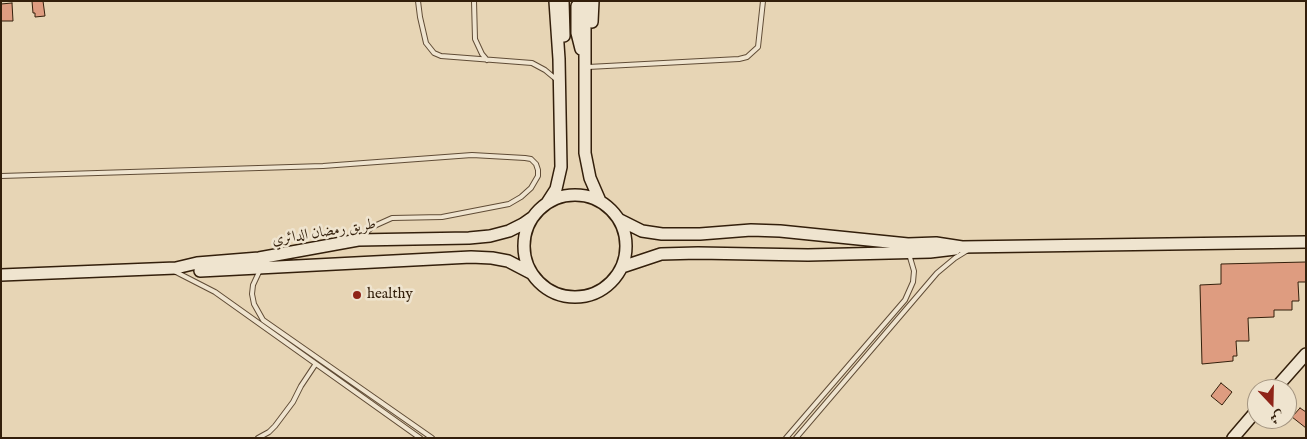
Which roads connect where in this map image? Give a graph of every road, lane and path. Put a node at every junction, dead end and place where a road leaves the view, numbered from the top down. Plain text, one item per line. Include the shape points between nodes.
1 (418, 1) edge
2 (474, 1) edge
3 (547, 1) edge
4 (555, 1) edge
5 (563, 1) edge
6 (578, 1) edge
7 (585, 1) edge
8 (593, 1) edge
9 (763, 1) edge
10 (559, 59) junction
11 (487, 60) junction
12 (586, 64) junction
13 (560, 83) junction
14 (1, 176) edge
15 (600, 201) junction
16 (547, 203) junction
17 (533, 217) junction
18 (620, 220) junction
19 (358, 240) junction
20 (1306, 242) edge
21 (962, 247) junction
22 (975, 247) junction
23 (908, 252) junction
24 (622, 267) junction
25 (171, 268) junction
26 (261, 268) junction
27 (531, 273) junction
28 (1, 275) edge
29 (1306, 354) edge
30 (315, 364) junction
31 (1306, 364) edge
32 (1284, 379) edge
33 (1293, 379) edge
34 (1247, 422) edge
35 (258, 438) edge
36 (420, 438) edge
37 (432, 438) edge
38 (786, 438) edge
39 (796, 438) edge
40 (1233, 438) edge

1 - 11 lane via 426,43 434,53
2 - 11 lane via 475,39
3 - 10 street via 551,42
4 - 10 street
5 - 10 street via 565,34
6 - 12 street via 578,38
7 - 12 street
8 - 12 street via 592,37
9 - 12 lane via 758,47 747,57
10 - 13 street
11 - 13 lane via 532,63
12 - 15 street via 585,153 590,178
13 - 16 street via 561,167 556,189
14 - 19 lane via 323,166 466,155 525,158 536,164 538,176 531,188 509,204 442,217 392,218 372,227
15 - 16 street via 573,195
15 - 18 street
16 - 17 street
17 - 19 street, طريق رمضان الدائري via 508,231 490,236
17 - 27 street via 526,230 524,245
18 - 21 street via 642,231 662,234 780,231
18 - 24 street via 626,236
19 - 25 street, طريق رمضان الدائري via 259,258
20 - 22 street
21 - 22 street
21 - 23 street via 940,252
22 - 39 lane via 954,258 937,273
23 - 24 street via 661,254
23 - 38 lane via 914,272 905,300
24 - 27 street via 601,290 586,296 570,297 555,293
25 - 26 street, طريق رمضان الدائري via 198,271
25 - 28 street, طريق رمضان الدائري
25 - 30 lane via 215,292
26 - 27 street, طريق رمضان الدائري via 471,257 508,261
26 - 37 lane via 252,294 263,320
29 - 32 street
30 - 35 lane via 275,426
30 - 36 lane
31 - 33 street
34 - 40 street

